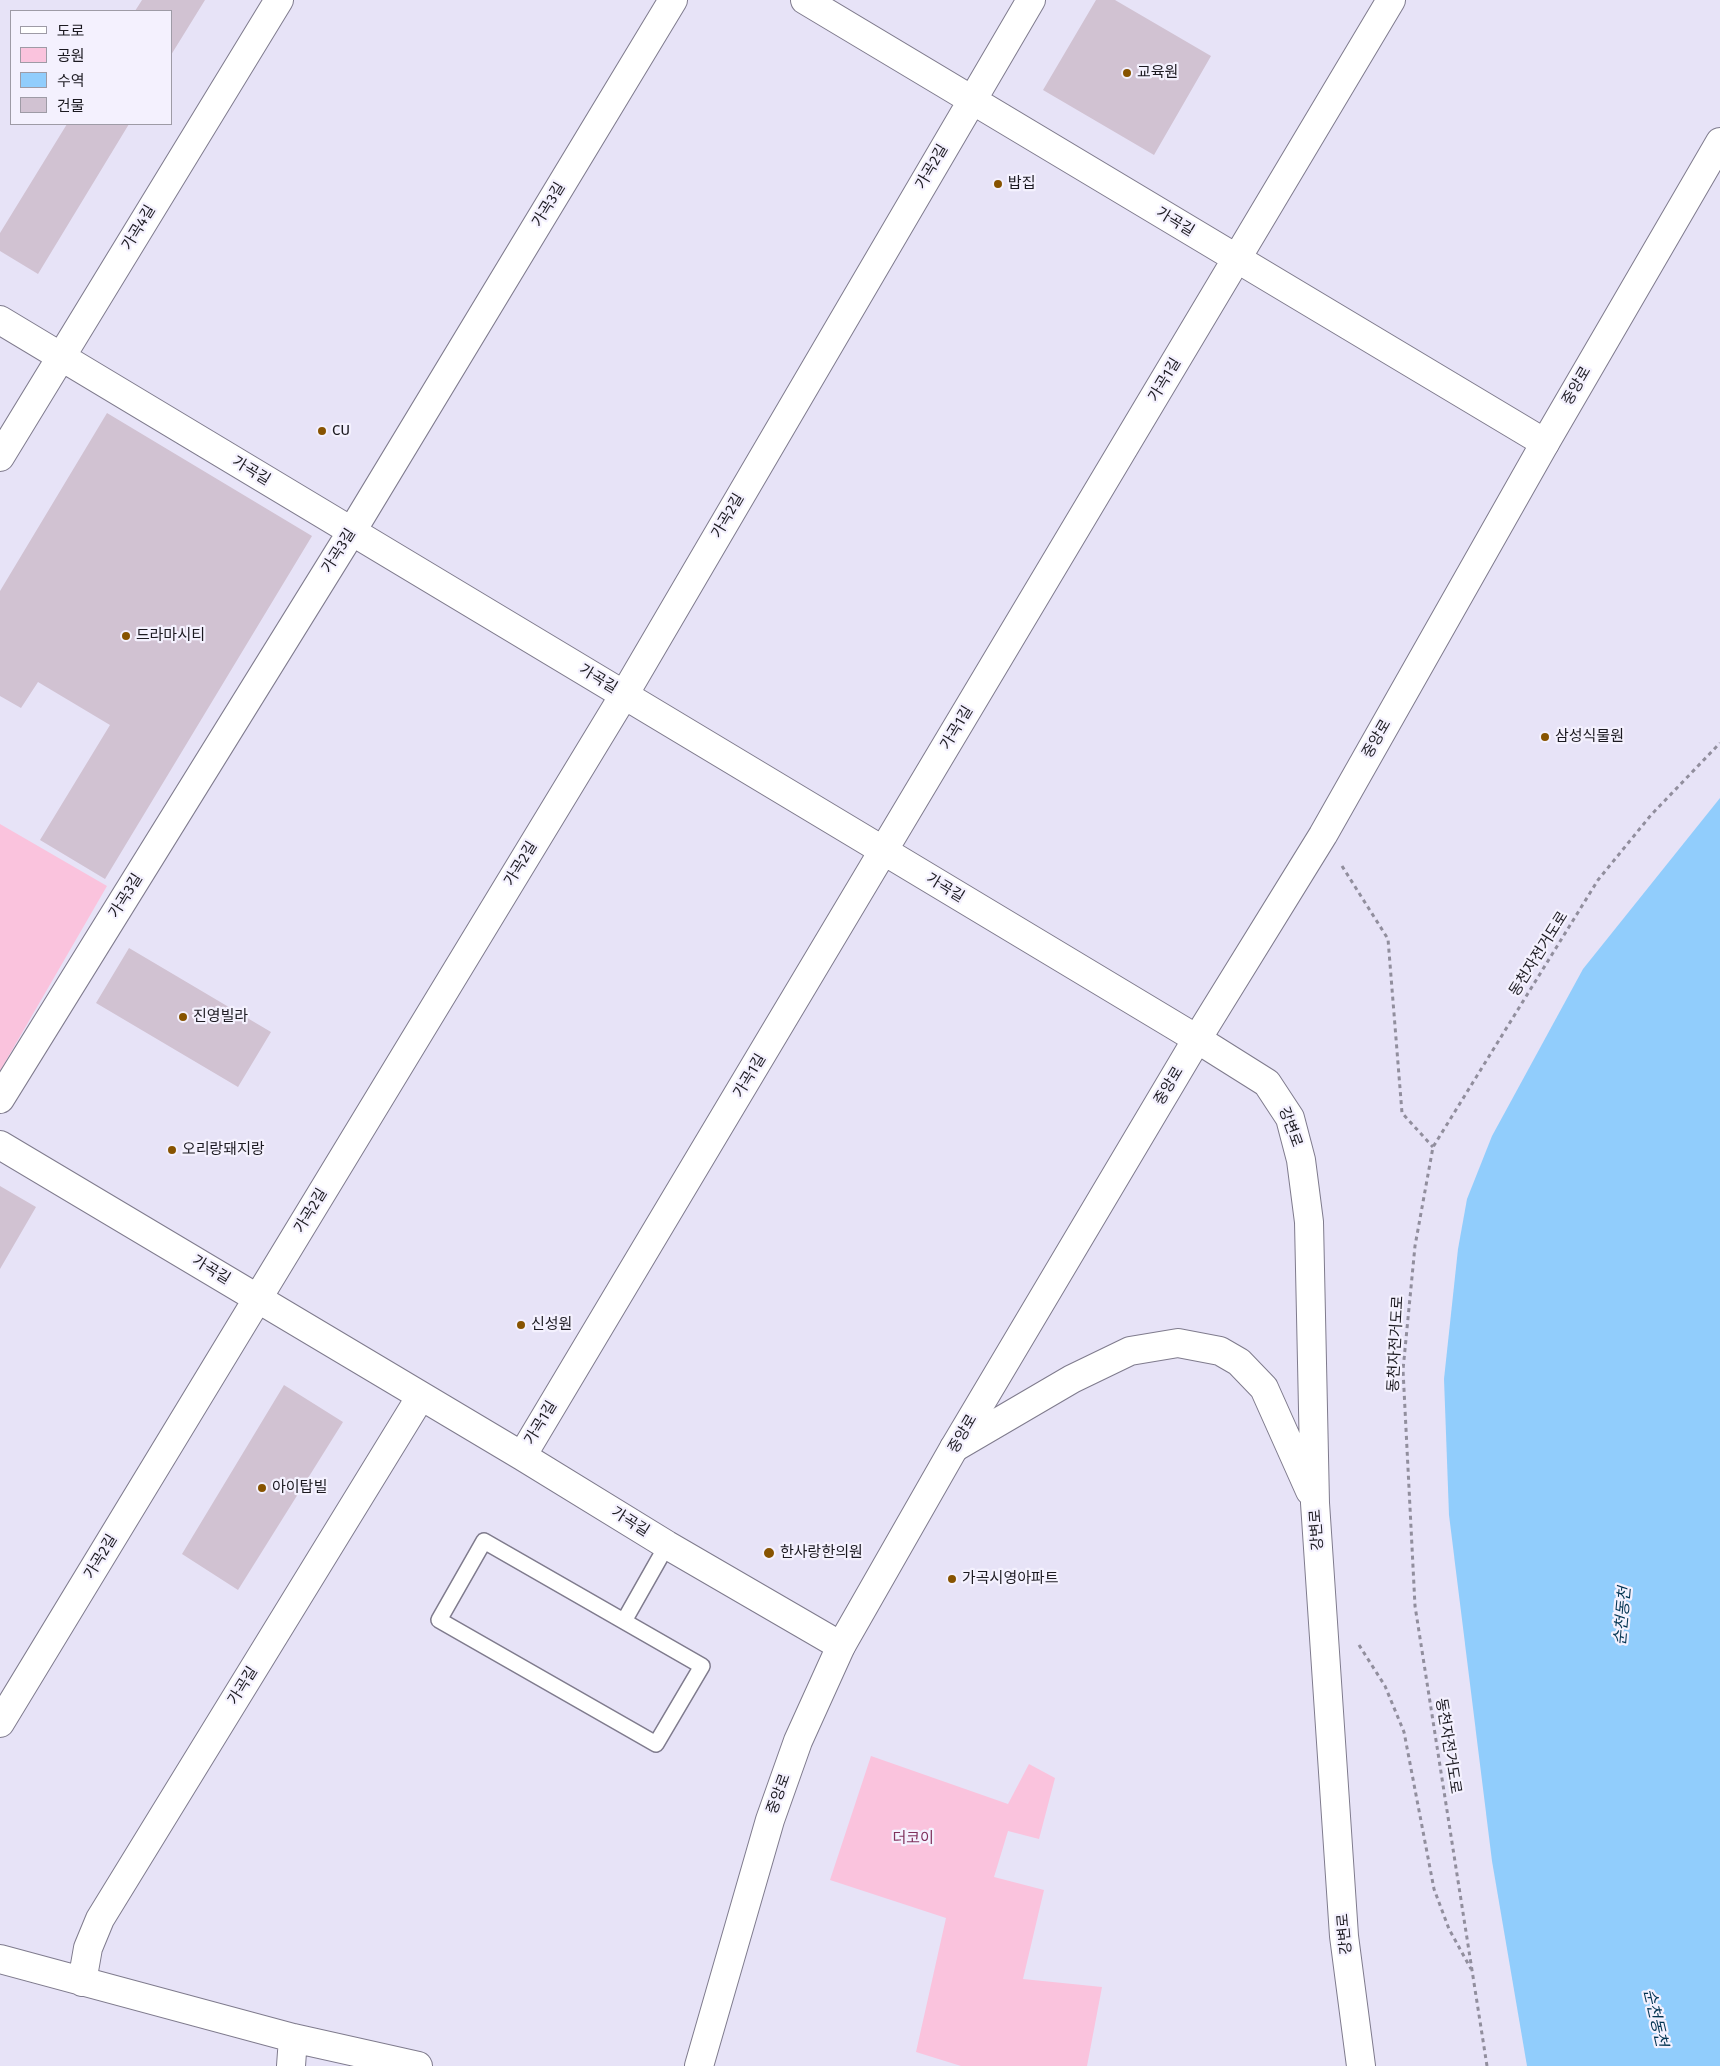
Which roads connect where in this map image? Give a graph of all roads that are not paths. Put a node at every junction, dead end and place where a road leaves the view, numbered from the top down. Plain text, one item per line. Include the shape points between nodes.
1 (279, 0) edge
2 (673, 0) edge
3 (805, 0) edge
4 (1031, 0) edge
5 (1391, 0) edge
6 (972, 100) junction
7 (1720, 142) edge
8 (1237, 259) junction
9 (0, 320) edge
10 (61, 357) junction
11 (1544, 443) junction
12 (0, 457) edge
13 (352, 532) junction
14 (624, 694) junction
15 (884, 851) junction
16 (1197, 1039) junction
17 (0, 1099) edge
18 (0, 1146) edge
19 (258, 1298) junction
20 (421, 1396) junction
21 (954, 1448) junction
22 (522, 1456) junction
23 (1315, 1502) junction
24 (668, 1545) junction
25 (624, 1621) junction
26 (841, 1646) junction
27 (0, 1723) edge
28 (0, 1959) edge
29 (82, 1982) junction
30 (293, 2038) junction
31 (291, 2066) edge
32 (418, 2066) edge
33 (700, 2066) edge
34 (1361, 2066) edge

1 - 10 street, 가곡4길
2 - 13 street, 가곡3길
3 - 6 street, 가곡길
4 - 6 street, 가곡2길
5 - 8 street, 가곡1길
6 - 8 street, 가곡길
6 - 14 street, 가곡2길
7 - 11 street, 중앙로
8 - 11 street, 가곡길
8 - 15 street, 가곡1길
9 - 10 street, 가곡길
10 - 12 street, 가곡4길
10 - 13 street, 가곡길
11 - 16 street, 중앙로 via 1323,835
13 - 14 street, 가곡길
13 - 17 street, 가곡3길
14 - 15 street, 가곡길
14 - 19 street, 가곡2길
15 - 16 street, 가곡길
15 - 22 street, 가곡1길
16 - 21 street, 중앙로
16 - 23 street, 강변로 via 1267,1083 1290,1118 1302,1160 1309,1222
18 - 19 street, 가곡길
19 - 20 street, 가곡길
19 - 27 street, 가곡2길
20 - 22 street, 가곡길
20 - 29 street, 가곡길 via 100,1919 88,1948
21 - 23 street via 1072,1379 1130,1351 1178,1343 1220,1351 1239,1362 1264,1388
21 - 26 street, 중앙로
22 - 24 street, 가곡길
23 - 34 street, 강변로 via 1344,1936
24 - 25 lane
24 - 26 street, 가곡길
25 - 25 lane via 484,1541 439,1620 656,1744 702,1666
26 - 33 street, 중앙로 via 798,1741 770,1820
28 - 29 street
29 - 30 street
30 - 31 street
30 - 32 street

